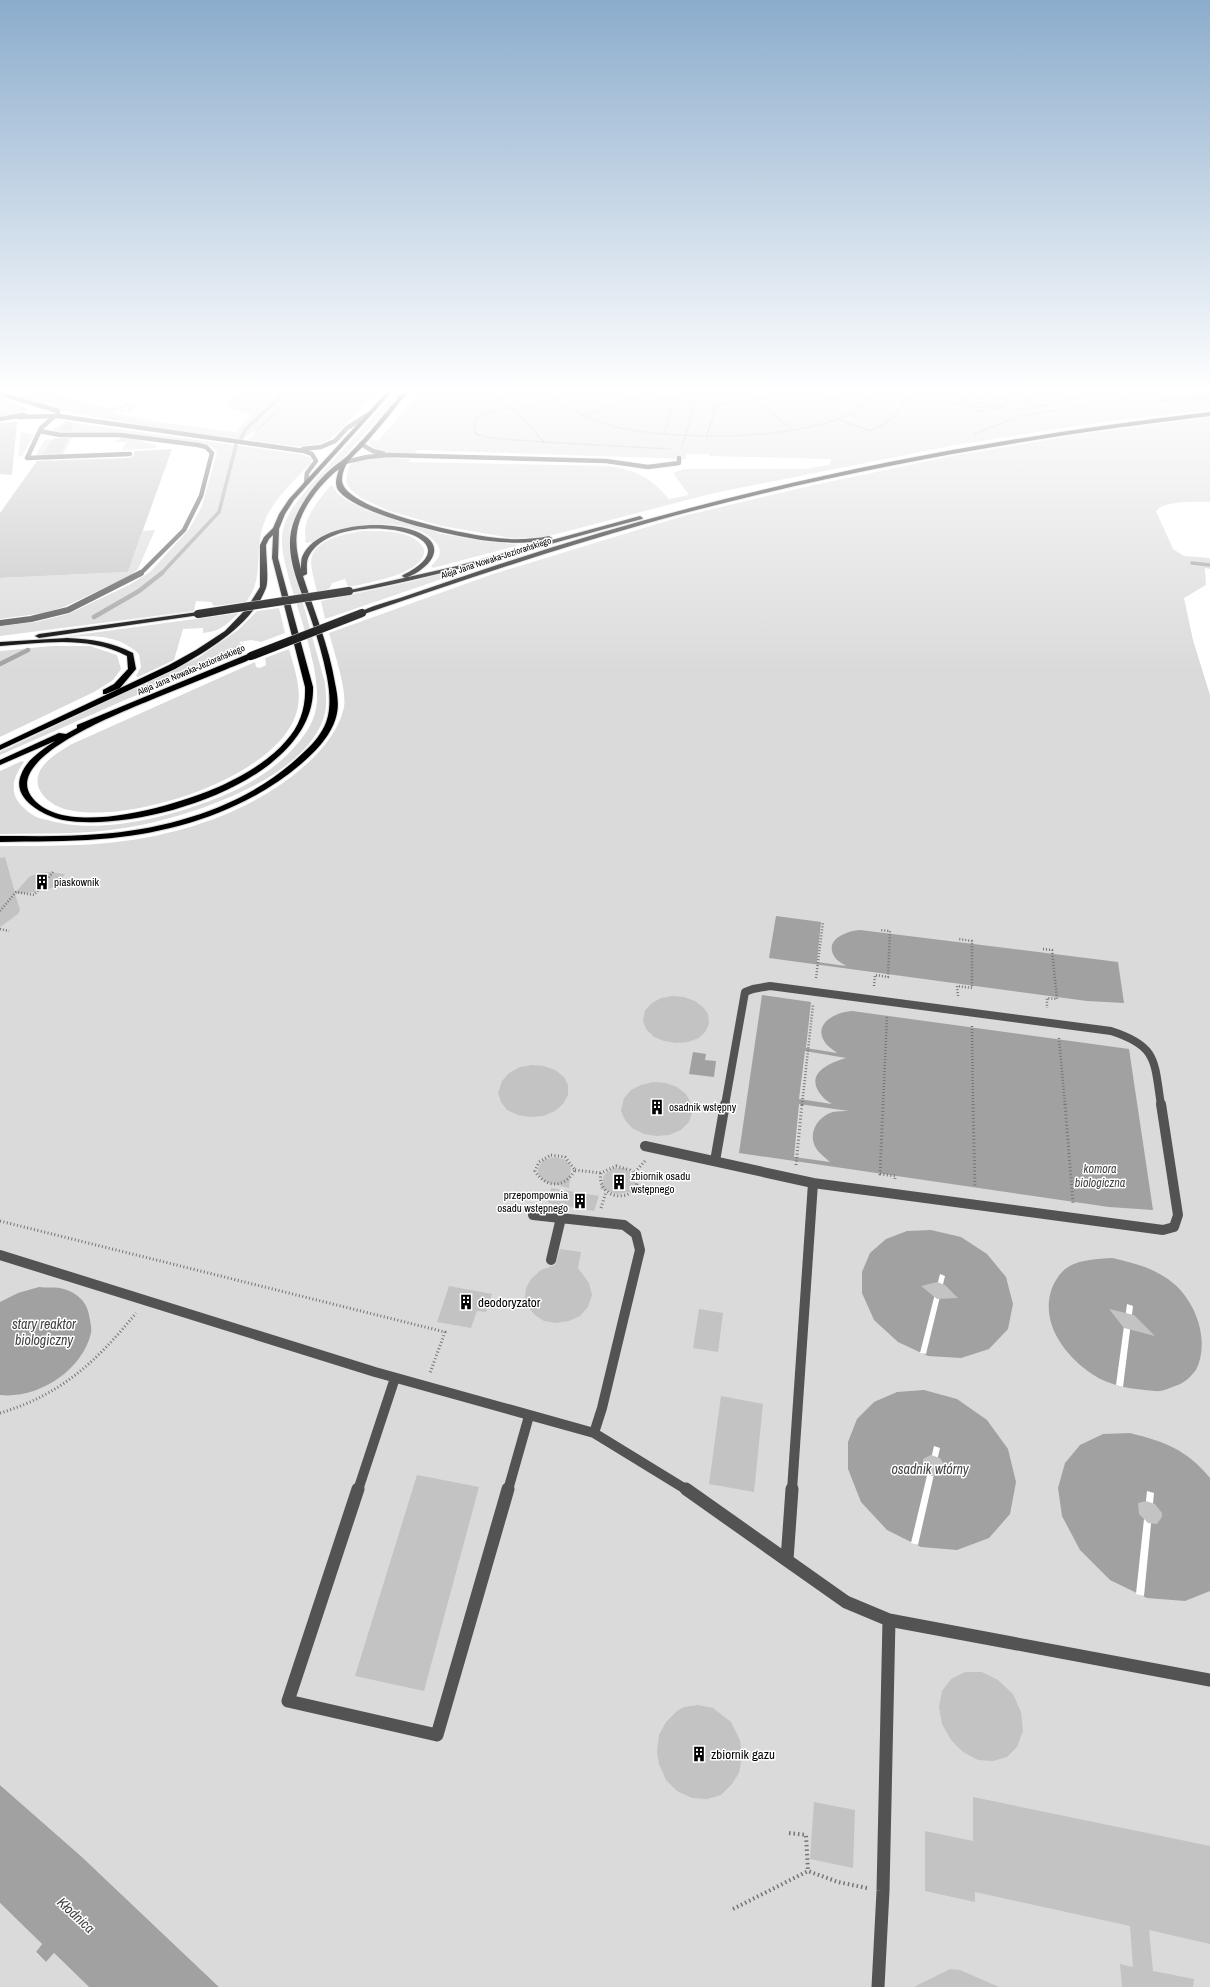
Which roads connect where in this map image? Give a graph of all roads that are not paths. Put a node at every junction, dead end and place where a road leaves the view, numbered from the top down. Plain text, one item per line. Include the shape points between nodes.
1 (204, 486) edge
2 (304, 486) edge
3 (321, 486) edge
4 (339, 486) edge
5 (794, 486) edge
6 (758, 494) junction
7 (619, 523) junction
8 (276, 529) junction
9 (349, 591) junction
10 (306, 594) junction
11 (0, 623) edge
12 (0, 643) edge
13 (86, 725) junction
14 (29, 734) junction
15 (0, 748) edge
16 (0, 763) edge
17 (0, 839) edge
18 (645, 1146) dead end
19 (715, 1161) junction
20 (813, 1183) junction
21 (534, 1215) dead end
22 (561, 1218) junction
23 (0, 1255) edge
24 (551, 1260) dead end
25 (396, 1378) junction
26 (529, 1416) junction
27 (594, 1433) junction
28 (787, 1560) junction
29 (889, 1620) junction
30 (1210, 1680) edge
31 (878, 1987) edge

1 - 11 lane via 184,530 138,576 68,610
2 - 8 main road via 286,506
3 - 10 main road via 301,512 294,531 298,573
4 - 7 main road via 349,497 368,508 447,531 488,539 546,539
5 - 6 main road, Aleja Jana Nowaka-Jeziorańskiego
6 - 7 main road via 683,507
6 - 13 main road, Aleja Jana Nowaka-Jeziorańskiego, bridge via 569,545 362,613
7 - 9 main road via 501,557 405,581
8 - 13 main road via 275,558 309,687 310,700 307,714 289,743 275,756 238,781 210,794 163,809 100,820 80,820 43,812 25,793 24,776 32,764
8 - 14 main road via 263,544 263,586 250,609 227,632 172,667
9 - 10 main road via 392,581 416,571 429,561 432,550 429,543 416,534 390,528 369,527 329,536 309,548 305,555 302,565
9 - 12 main road, bridge
10 - 17 main road via 332,682 335,708 331,722 315,746 296,765 268,785 235,802 167,825 85,838
12 - 14 main road via 100,642 119,647 130,655 132,669 117,686
13 - 16 main road, Aleja Jana Nowaka-Jeziorańskiego
14 - 15 main road
18 - 19 lane
19 - 20 lane
19 - 20 lane via 745,992 751,988 765,986 1111,1031 1138,1041 1154,1061 1178,1223 1174,1228 1164,1231 1154,1230
20 - 28 lane
21 - 22 lane
22 - 24 lane
22 - 27 lane via 624,1225 636,1234 640,1250
23 - 25 lane
25 - 26 lane
25 - 26 lane via 288,1701 438,1735
26 - 27 lane
27 - 28 lane via 703,1500
28 - 29 lane via 846,1602
29 - 30 lane
29 - 31 lane via 883,1891

